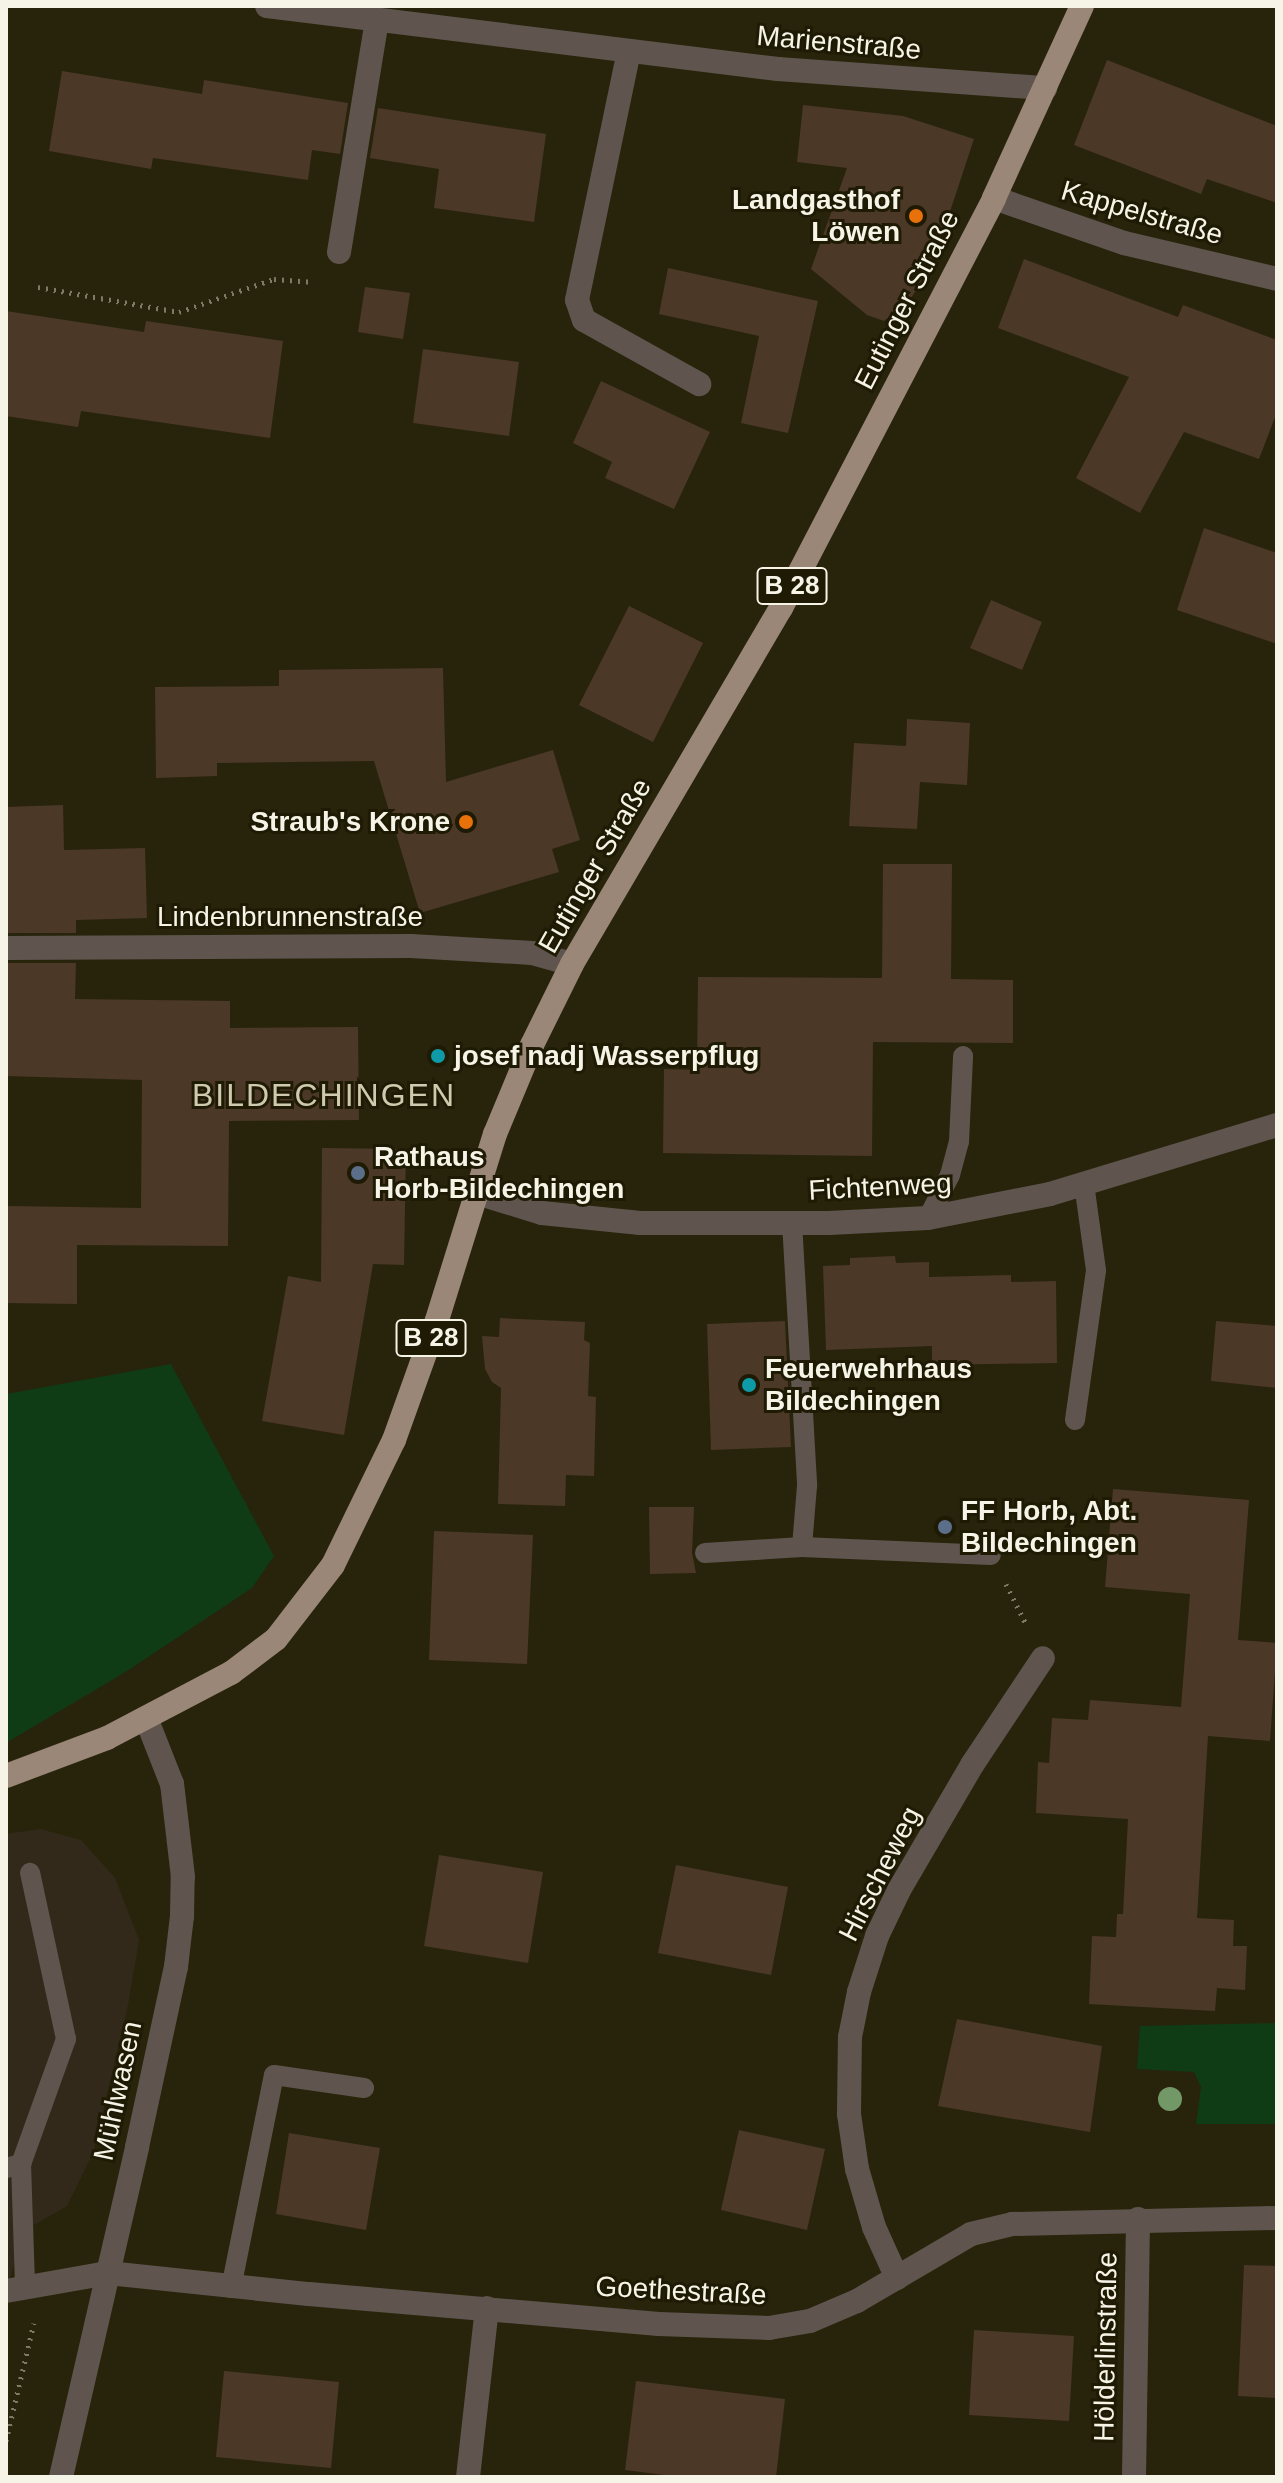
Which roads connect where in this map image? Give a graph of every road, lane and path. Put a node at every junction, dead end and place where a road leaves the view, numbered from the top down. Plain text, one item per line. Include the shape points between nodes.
1 (267, 6) edge
2 (1082, 6) edge
3 (377, 20) junction
4 (629, 51) junction
5 (1045, 88) junction
6 (994, 198) junction
7 (339, 252) dead end
8 (317, 266) dead end
9 (1277, 279) edge
10 (38, 287) dead end
11 (699, 384) dead end
12 (6, 948) edge
13 (572, 964) junction
14 (963, 1056) dead end
15 (1277, 1125) edge
16 (1084, 1184) junction
17 (477, 1193) junction
18 (928, 1218) junction
19 (792, 1222) junction
20 (1075, 1420) dead end
21 (802, 1547) junction
22 (705, 1553) dead end
23 (991, 1555) joint
24 (1043, 1658) joint
25 (146, 1718) junction
26 (6, 1776) edge
27 (30, 1873) dead end
28 (364, 2088) dead end
29 (14, 2166) edge
30 (1277, 2218) edge
31 (1138, 2219) junction
32 (108, 2273) junction
33 (897, 2278) junction
34 (25, 2287) edge
35 (231, 2288) junction
36 (487, 2308) junction
37 (6, 2441) edge
38 (61, 2477) edge
39 (468, 2477) edge
40 (1134, 2477) edge

1 - 3 street, Marienstraße
2 - 5 main road, Eutinger Straße / B 28
3 - 4 street, Marienstraße
3 - 7 street
4 - 5 street, Marienstraße via 778,69
4 - 11 street via 577,300 584,320
5 - 6 main road, Eutinger Straße / B 28
6 - 9 street, Kappelstraße via 1124,243
6 - 13 main road, Eutinger Straße / B 28 via 781,608
8 - 10 path via 315,282 274,279 179,312
12 - 13 street, Lindenbrunnenstraße via 425,946 532,953
13 - 17 main road, Eutinger Straße / B 28 via 495,1134
14 - 18 lane via 959,1142 950,1175
15 - 16 street, Fichtenweg
16 - 18 street, Fichtenweg
16 - 20 lane via 1096,1270
17 - 19 street, Fichtenweg via 542,1213 597,1219
17 - 25 main road, Eutinger Straße / B 28 via 394,1440 333,1565 276,1639 231,1673
18 - 19 street, Fichtenweg
19 - 21 lane via 807,1486
21 - 22 lane
21 - 23 lane
23 - 24 path
24 - 33 street, Hirscheweg via 899,1890 859,1992 850,2037 849,2114 869,2213
25 - 26 main road, B 28
25 - 32 street, Mühlwasen via 172,1784 182,1862 182,1916
27 - 29 lane via 66,2039
28 - 35 lane via 274,2075
29 - 34 lane
30 - 31 street, Goethestraße
31 - 33 street, Goethestraße via 1012,2224 971,2234
31 - 40 street, Hölderlinstraße
32 - 34 street, Goethestraße
32 - 35 street, Goethestraße
32 - 38 street, Mühlwasen
33 - 36 street, Goethestraße via 810,2321 769,2328
34 - 37 path
35 - 36 street, Goethestraße
36 - 39 street

